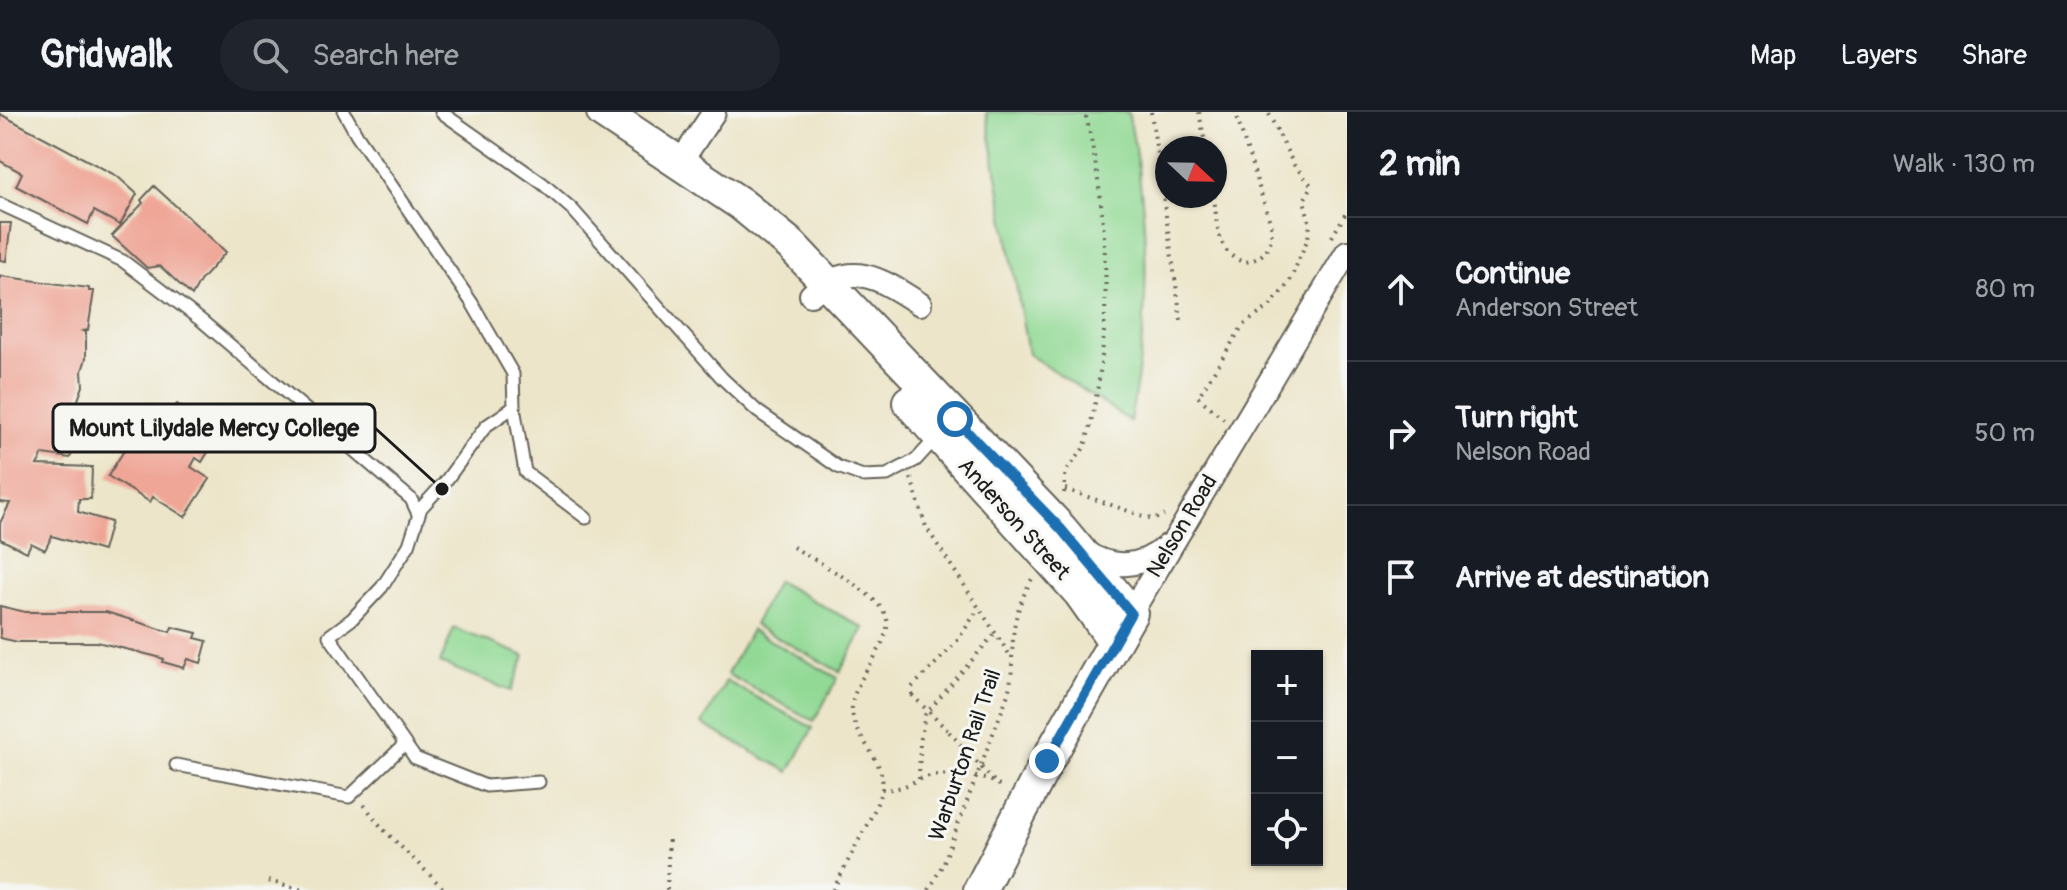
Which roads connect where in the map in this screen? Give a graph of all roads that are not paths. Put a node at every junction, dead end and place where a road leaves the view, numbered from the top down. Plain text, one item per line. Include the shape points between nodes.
1 (344, 112) edge
2 (441, 112) edge
3 (603, 112) edge
4 (714, 112) edge
5 (680, 163) junction
6 (0, 204) edge
7 (1339, 245) edge
8 (818, 288) junction
9 (920, 304) dead end
10 (514, 407) junction
11 (939, 435) junction
12 (418, 514) junction
13 (586, 518) dead end
14 (1061, 529) junction
15 (1174, 538) junction
16 (1131, 613) junction
17 (1114, 641) junction
18 (405, 744) junction
19 (176, 765) dead end
20 (539, 782) dead end
21 (980, 890) edge

1 - 10 lane via 507,362 513,374
2 - 11 lane via 572,209 695,350 757,411 846,471 887,475 907,466
3 - 5 main road, Anderson Street
4 - 5 street
5 - 8 main road, Anderson Street via 791,245
6 - 12 lane via 123,261 329,426 411,499
7 - 15 street, Nelson Road via 1232,426
8 - 9 street via 846,275 868,276
8 - 11 main road, Anderson Street
8 - 14 main road, Anderson Street
10 - 12 lane via 486,426
10 - 13 lane via 525,472
11 - 17 main road, Anderson Street via 1080,593
12 - 18 lane via 409,545 382,587 329,636
14 - 15 street via 1095,558 1121,566 1150,558
14 - 16 main road, Anderson Street
15 - 16 street, Nelson Road
16 - 17 main road, Nelson Road
17 - 21 main road, Nelson Road
18 - 19 lane via 349,797
18 - 20 lane via 415,758 486,786

